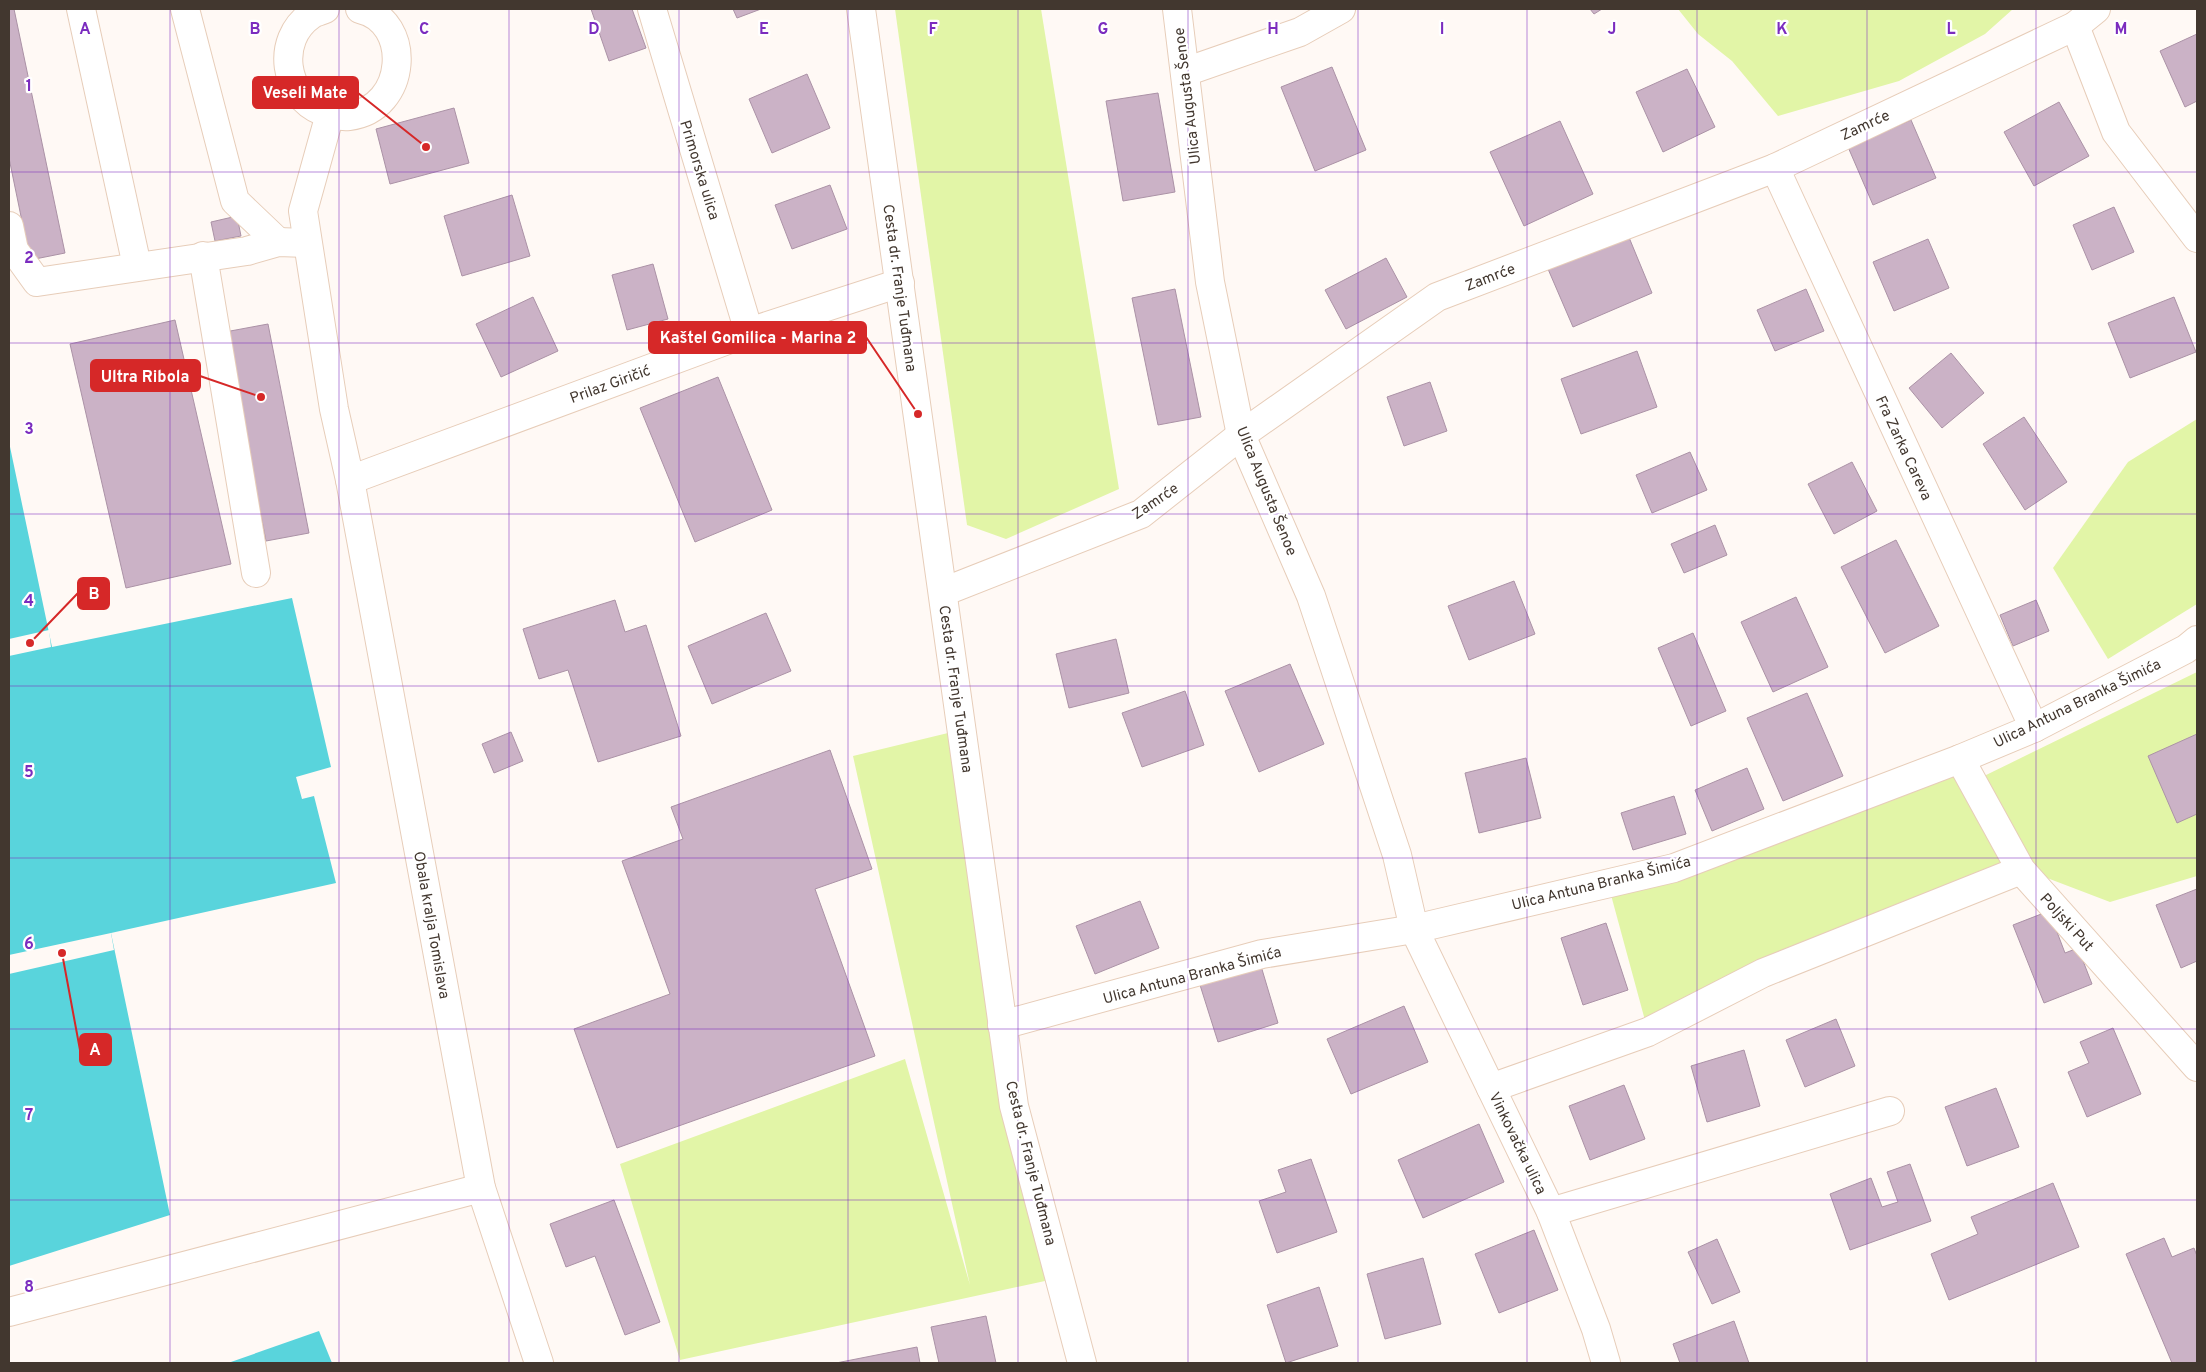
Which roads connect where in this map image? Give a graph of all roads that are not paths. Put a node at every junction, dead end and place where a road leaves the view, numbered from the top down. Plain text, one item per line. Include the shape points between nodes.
1 (81, 9) edge
2 (185, 9) edge
3 (325, 9) edge
4 (360, 9) edge
5 (652, 9) edge
6 (861, 9) edge
7 (1177, 9) edge
8 (1341, 9) edge
9 (2096, 9) edge
10 (2075, 26) junction
11 (1185, 72) junction
12 (330, 114) junction
13 (1775, 168) junction
14 (9, 226) edge
15 (2197, 238) edge
16 (278, 242) junction
17 (308, 243) junction
18 (203, 256) junction
19 (137, 266) junction
20 (900, 283) junction
21 (749, 332) junction
22 (1241, 435) junction
23 (350, 480) junction
24 (256, 573) dead end
25 (943, 592) junction
26 (2197, 640) edge
27 (2034, 728) junction
28 (1960, 759) junction
29 (2021, 870) junction
30 (1414, 929) junction
31 (1002, 1025) junction
32 (2197, 1067) edge
33 (1491, 1088) junction
34 (1890, 1111) dead end
35 (481, 1188) junction
36 (1551, 1212) junction
37 (9, 1312) edge
38 (539, 1363) edge
39 (1082, 1363) edge
40 (1606, 1363) edge

1 - 19 street
2 - 16 street via 235,201
3 - 12 street via 311,15 299,28 290,44 288,62 291,80 300,96 313,108
4 - 12 street via 379,20 391,34 397,51 397,69 392,86 380,101 365,111 348,116
5 - 21 street, Primorska ulica
6 - 20 street, Cesta dr. Franje Tuđmana
7 - 11 street, Ulica Augusta Šenoe
8 - 11 street via 1300,32
9 - 10 street, Zamrće
10 - 13 street, Zamrće
10 - 15 street via 2116,132
11 - 22 street, Ulica Augusta Šenoe via 1210,282
12 - 17 street, Obala kralja Tomislava via 303,212
13 - 22 street, Zamrće via 1437,297
13 - 27 street, Fra Zarka Careva
14 - 19 street via 14,250 37,282
16 - 17 street
16 - 18 street via 247,251
17 - 23 street, Obala kralja Tomislava via 334,409
18 - 19 street
18 - 24 street
20 - 21 street, Prilaz Giričić
20 - 25 street, Cesta dr. Franje Tuđmana
21 - 23 street, Prilaz Giričić
22 - 25 street, Zamrće via 1141,514
22 - 30 street, Ulica Augusta Šenoe via 1311,596 1397,855
23 - 35 street, Obala kralja Tomislava
25 - 31 street, Cesta dr. Franje Tuđmana
26 - 27 street, Ulica Antuna Branka Šimića via 2186,649
27 - 28 street, Ulica Antuna Branka Šimića
28 - 29 street, Poljski Put
28 - 30 street, Ulica Antuna Branka Šimića via 1674,868
29 - 32 street, Poljski Put
29 - 33 street via 1763,973 1648,1032
30 - 31 street, Ulica Antuna Branka Šimića via 1262,954
30 - 33 street, Vinkovačka ulica
31 - 39 street, Cesta dr. Franje Tuđmana via 1014,1106
33 - 36 street, Vinkovačka ulica
34 - 36 street
35 - 37 street
35 - 38 street, Obala kralja Tomislava
36 - 40 street, Vinkovačka ulica

